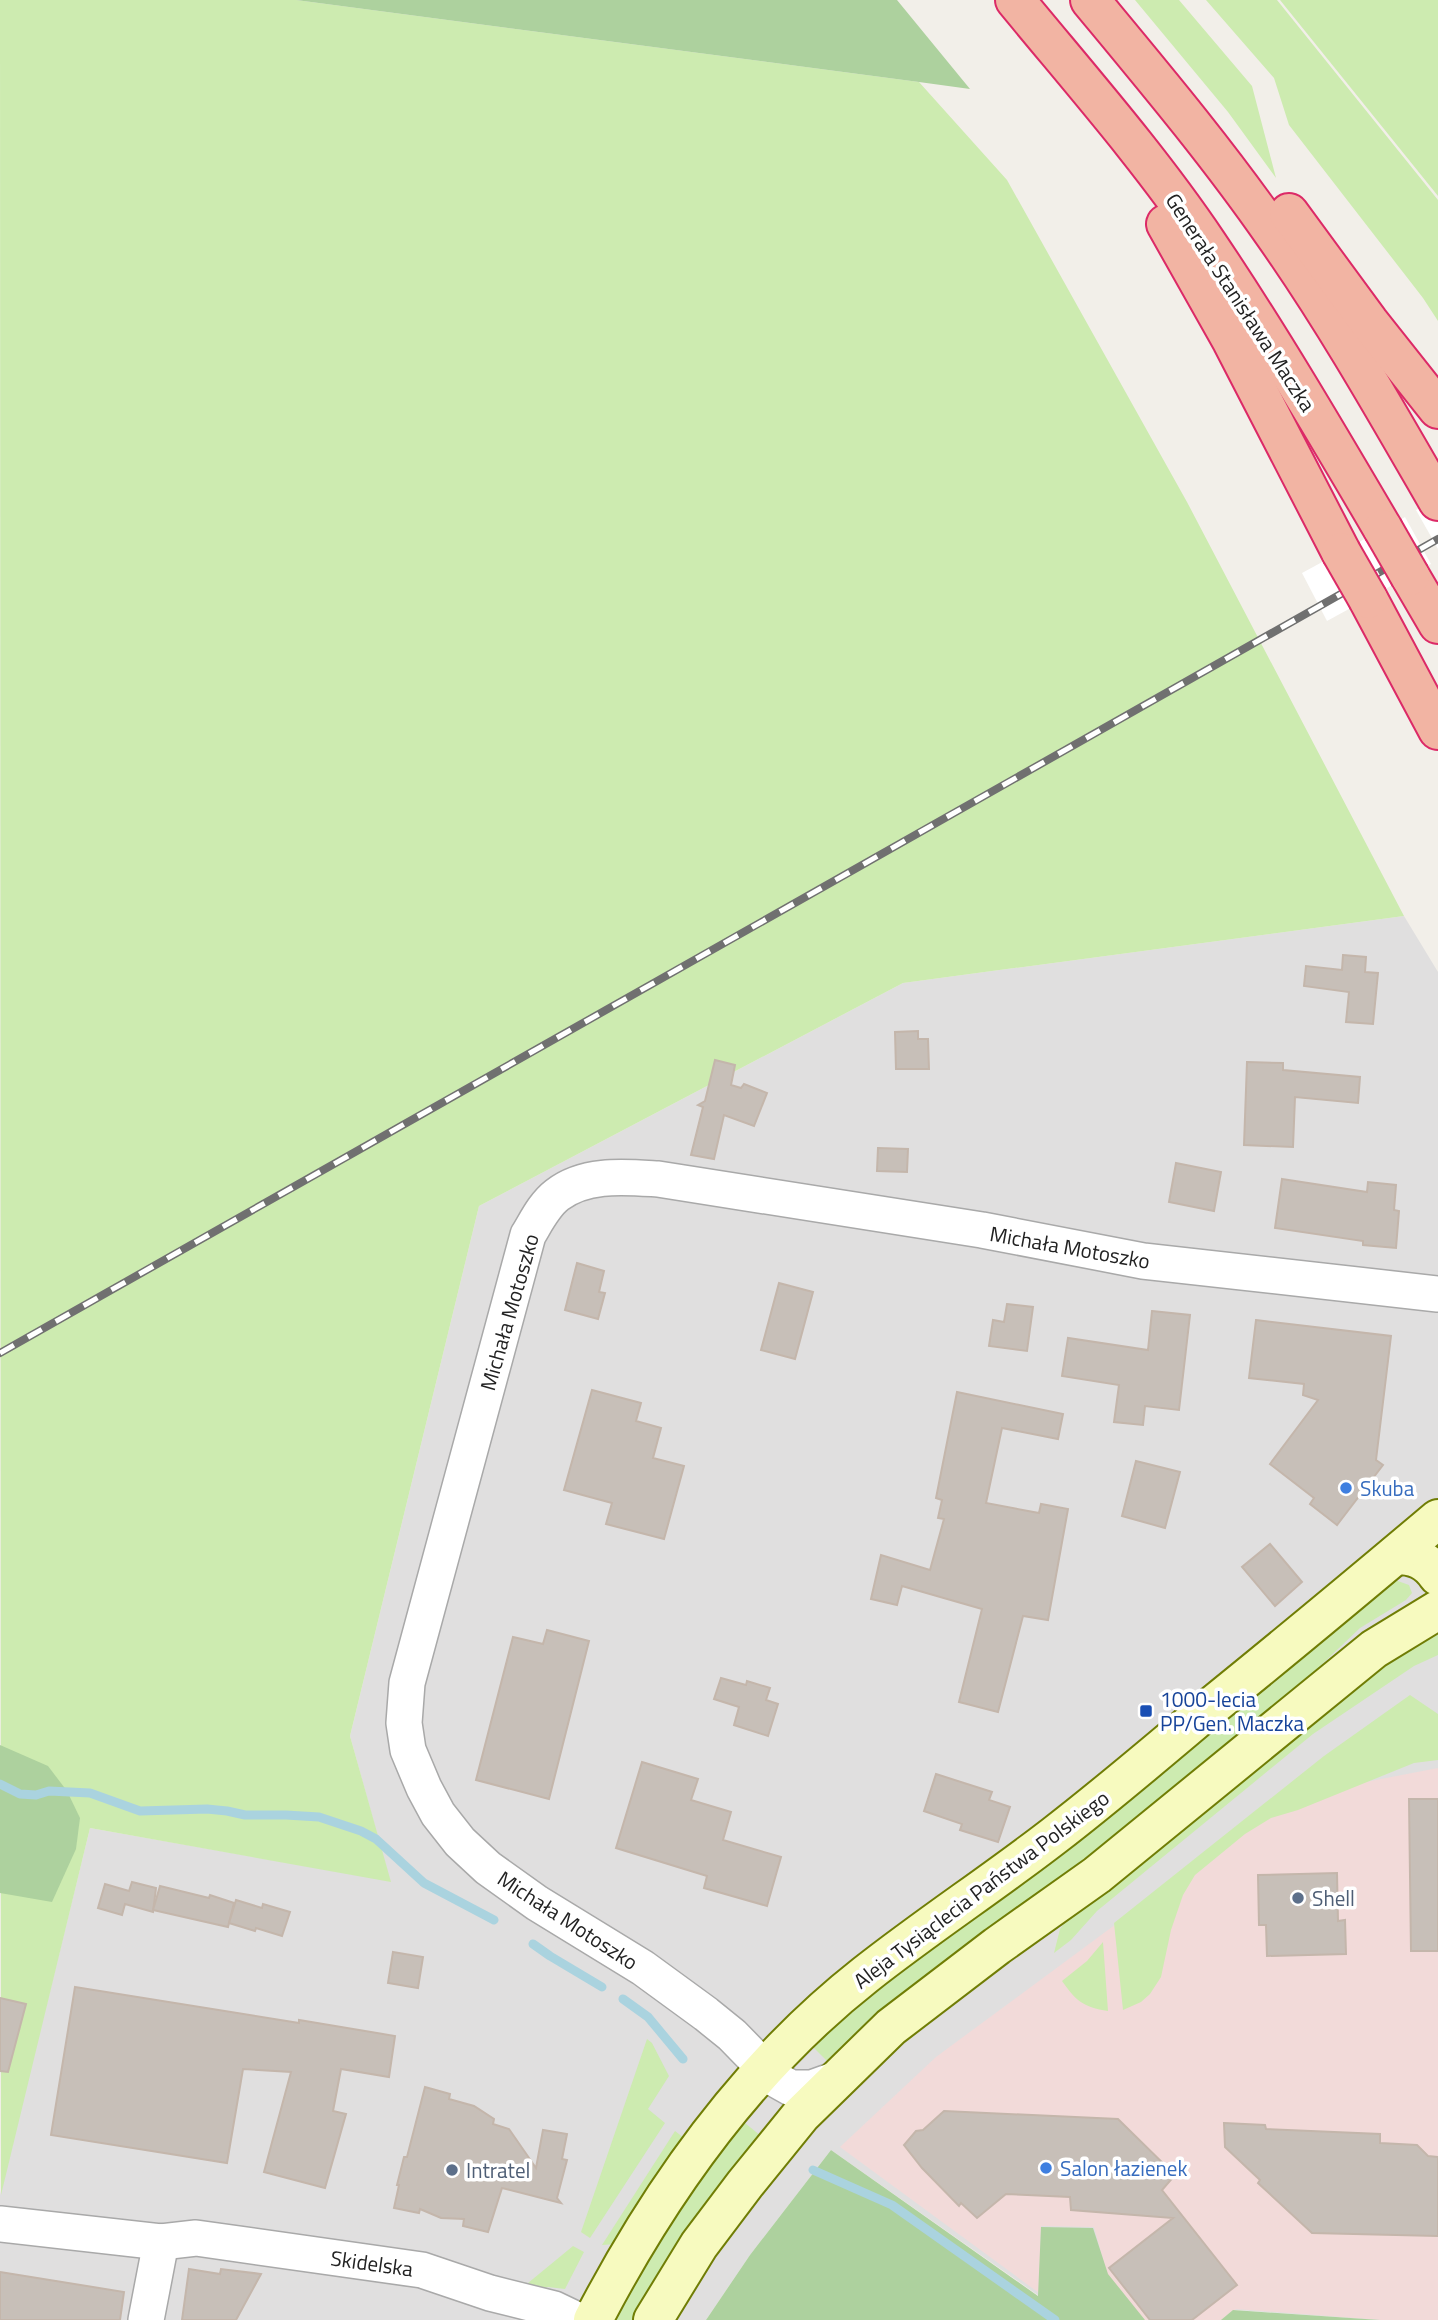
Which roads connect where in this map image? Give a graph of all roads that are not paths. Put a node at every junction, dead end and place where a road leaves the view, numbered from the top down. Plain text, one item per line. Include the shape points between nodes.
1 (1090, 0) edge
2 (1022, 9) edge
3 (1438, 409) edge
4 (1437, 500) edge
5 (1438, 624) edge
6 (1438, 730) edge
7 (1438, 1293) edge
8 (1438, 1519) edge
9 (1396, 1555) junction
10 (1438, 1576) edge
11 (1438, 1610) edge
12 (763, 2068) junction
13 (837, 2079) junction
14 (0, 2224) edge
15 (161, 2242) junction
16 (146, 2320) edge
17 (577, 2320) edge
18 (593, 2320) edge
19 (653, 2320) edge

1 - 3 highway via 1220,124
1 - 4 highway via 1183,112 1274,234
2 - 5 highway, Generała Stanisława Maczka, bridge via 1129,138 1206,241 1286,365
2 - 6 highway, bridge via 1095,128 1166,223
7 - 12 street, Michała Motoszko via 1143,1261 982,1230 658,1179 609,1177 582,1182 557,1195 540,1214 528,1235 407,1683 404,1723 408,1750 438,1814 488,1868 643,1968 733,2035
8 - 9 main road, Aleja Tysiąclecia Państwa Polskiego
9 - 10 main road via 1423,1560
9 - 12 main road, Aleja Tysiąclecia Państwa Polskiego via 1064,1828 863,1976
11 - 13 main road via 1374,1650 1097,1874 891,2027
12 - 13 street, Michała Motoszko via 791,2088 812,2088
12 - 18 main road, Aleja Tysiąclecia Państwa Polskiego via 693,2154
13 - 19 main road via 745,2184 699,2245
14 - 15 street, Skidelska
15 - 16 street
15 - 17 street, Skidelska via 196,2238 422,2270

